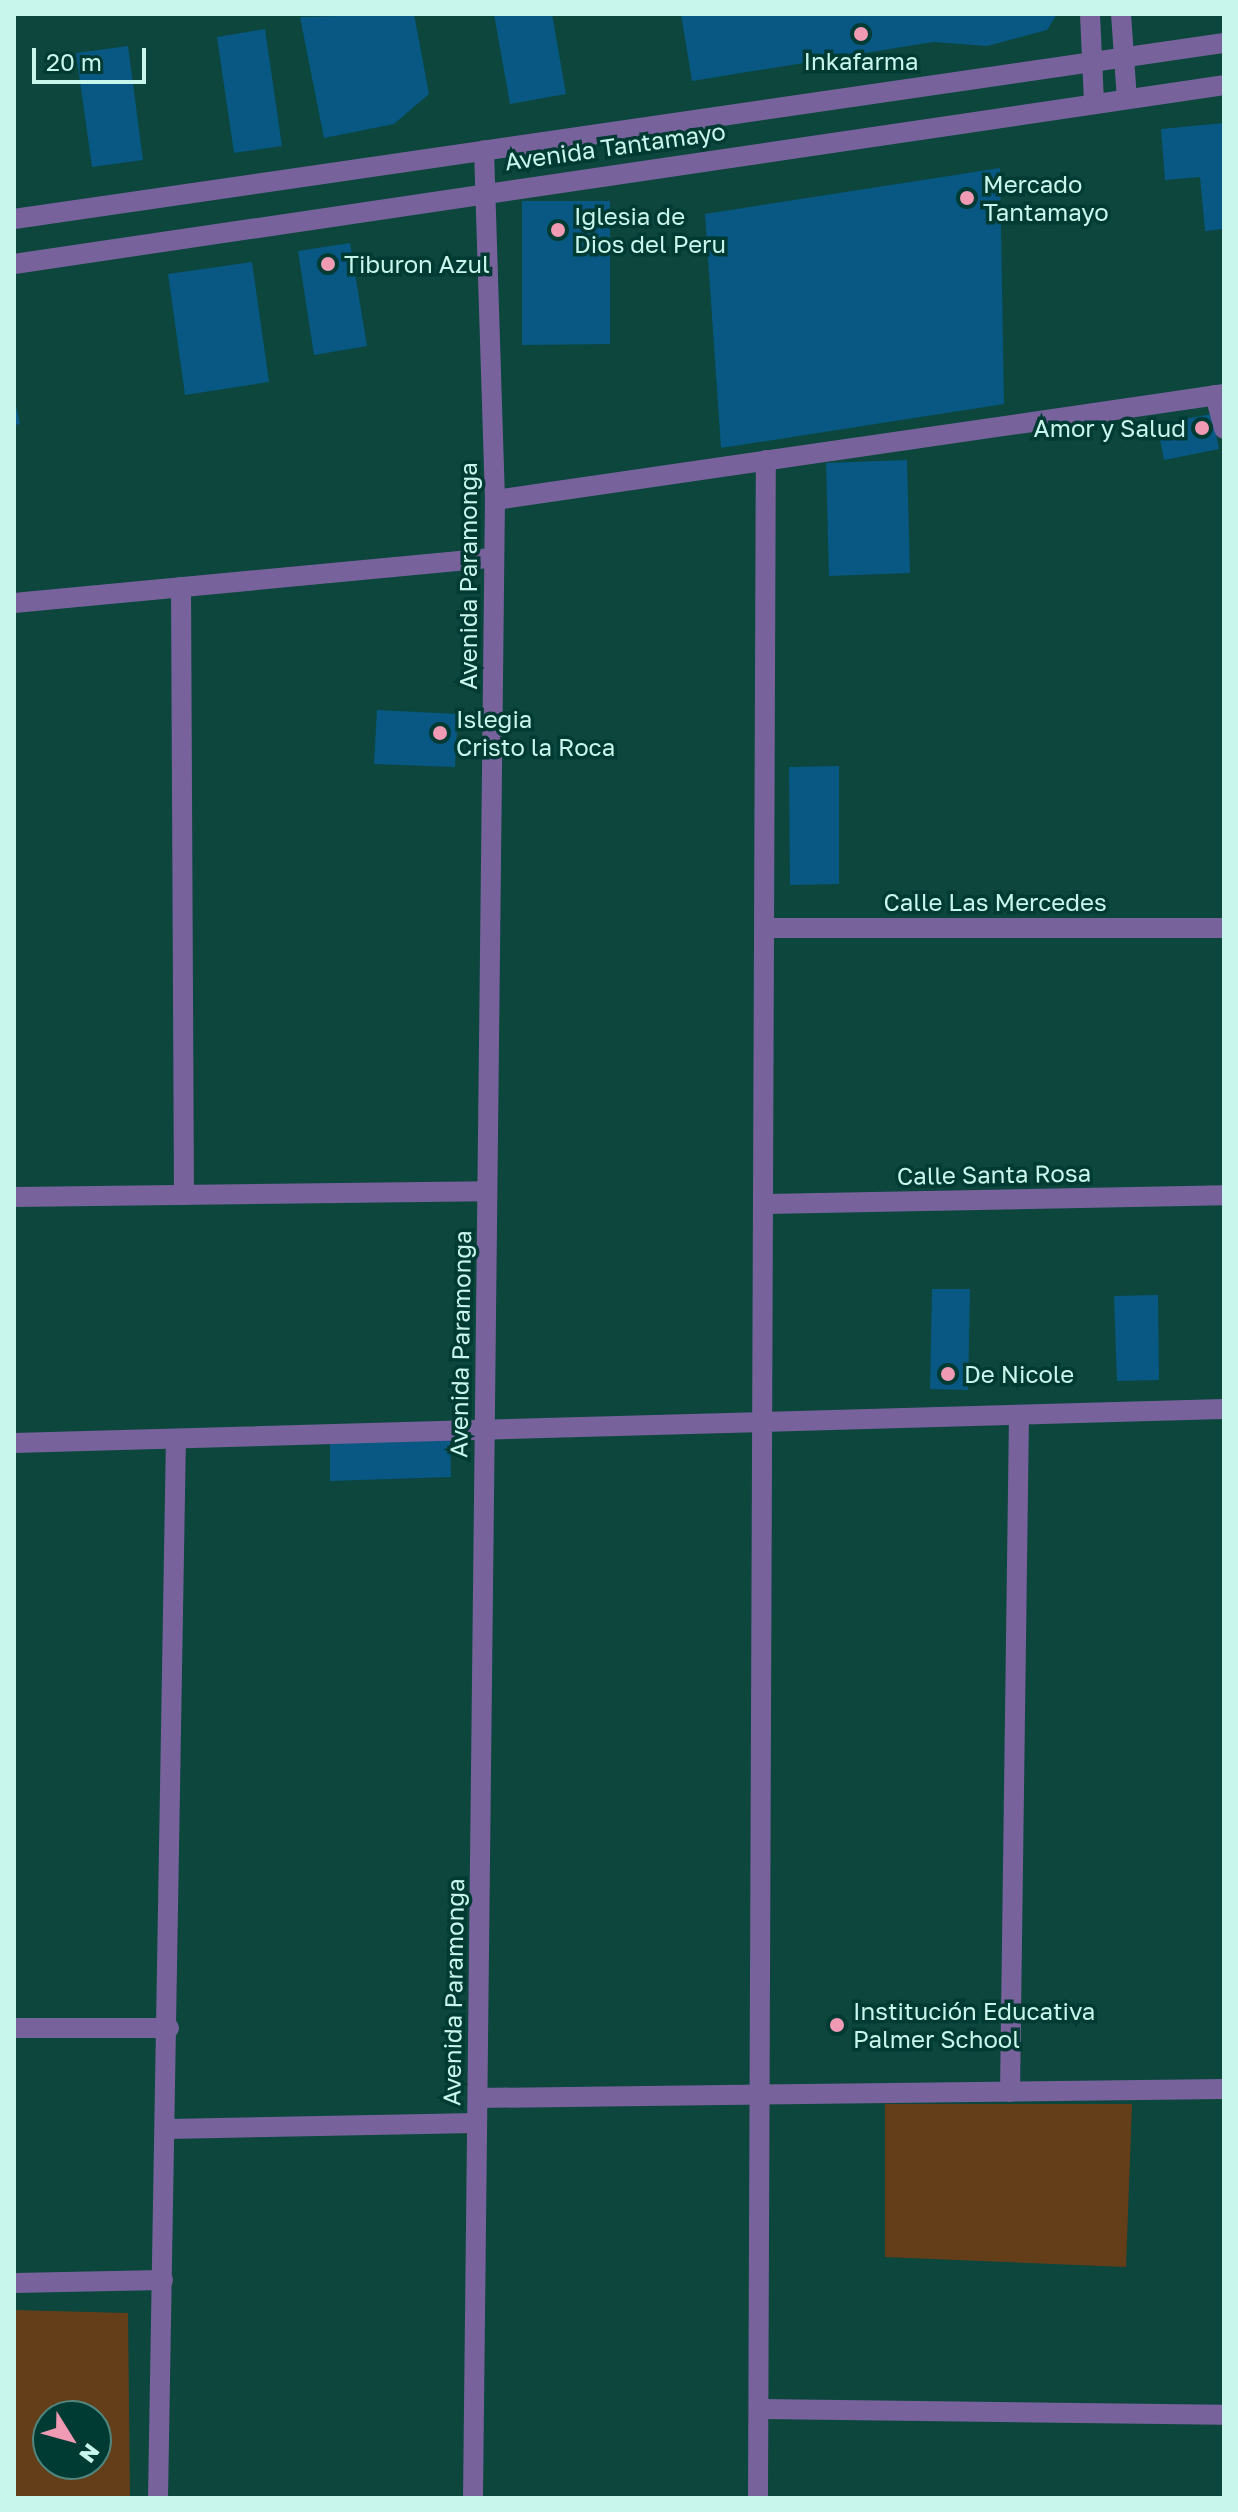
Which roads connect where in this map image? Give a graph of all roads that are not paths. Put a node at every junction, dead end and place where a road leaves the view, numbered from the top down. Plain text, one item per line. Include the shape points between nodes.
1 (1090, 14) edge
2 (1121, 14) edge
3 (1224, 43) edge
4 (1124, 58) junction
5 (1092, 62) junction
6 (1224, 85) edge
7 (1127, 99) junction
8 (1094, 103) junction
9 (484, 150) junction
10 (489, 190) junction
11 (14, 219) edge
12 (14, 264) edge
13 (1220, 394) edge
14 (1224, 429) edge
15 (766, 460) junction
16 (495, 500) junction
17 (494, 558) junction
18 (181, 587) junction
19 (14, 603) edge
20 (766, 928) junction
21 (1224, 928) edge
22 (487, 1191) junction
23 (184, 1195) junction
24 (1224, 1195) edge
25 (14, 1197) edge
26 (766, 1204) junction
27 (1224, 1409) edge
28 (1019, 1415) junction
29 (766, 1422) junction
30 (485, 1430) junction
31 (176, 1439) junction
32 (14, 1443) edge
33 (14, 2028) edge
34 (169, 2028) junction
35 (1224, 2089) edge
36 (1010, 2092) junction
37 (765, 2094) junction
38 (478, 2098) junction
39 (477, 2123) junction
40 (167, 2129) junction
41 (163, 2280) junction
42 (14, 2283) edge
43 (760, 2409) junction
44 (1224, 2415) edge
45 (158, 2498) edge
46 (473, 2498) edge
47 (758, 2498) edge

1 - 5 street
2 - 4 street
3 - 4 street, Avenida Tantamayo
4 - 5 street, Avenida Tantamayo
4 - 7 street
5 - 8 street
5 - 9 street, Avenida Tantamayo
6 - 7 street, Avenida Tantamayo
7 - 8 street, Avenida Tantamayo
8 - 10 street, Avenida Tantamayo
9 - 10 street, Avenida Paramonga
9 - 11 street, Avenida Tantamayo
10 - 12 street, Avenida Tantamayo
10 - 16 street, Avenida Paramonga
13 - 14 street
13 - 15 street
15 - 16 street
15 - 20 street
16 - 17 street, Avenida Paramonga
17 - 18 street
17 - 22 street, Avenida Paramonga
18 - 19 street
18 - 23 street
20 - 21 street, Calle Las Mercedes
20 - 26 street
22 - 23 street
22 - 30 street, Avenida Paramonga
23 - 25 street
24 - 26 street, Calle Santa Rosa
26 - 29 street
27 - 28 street
28 - 29 street
28 - 36 street
29 - 30 street
29 - 37 street
30 - 31 street
30 - 38 street, Avenida Paramonga
31 - 32 street
31 - 34 street
33 - 34 street
34 - 40 street
35 - 36 street
36 - 37 street
37 - 38 street
37 - 43 street
38 - 39 street, Avenida Paramonga
39 - 40 street
39 - 46 street, Avenida Paramonga
40 - 41 street
41 - 42 street
41 - 45 street
43 - 44 street
43 - 47 street

